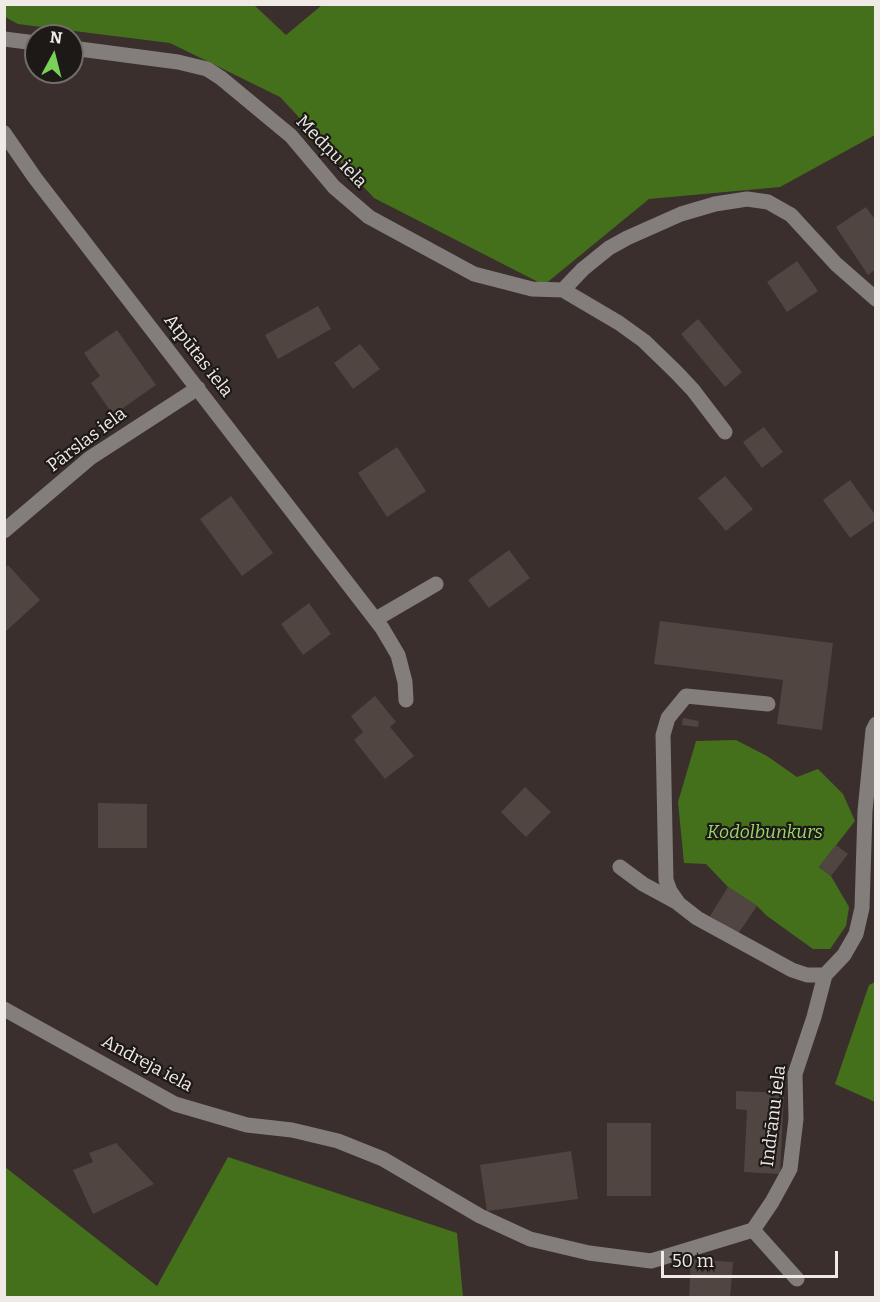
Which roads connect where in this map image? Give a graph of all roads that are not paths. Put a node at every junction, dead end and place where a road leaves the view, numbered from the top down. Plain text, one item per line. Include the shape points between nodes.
1 (4, 39) edge
2 (24, 42) edge
3 (84, 50) edge
4 (4, 134) edge
5 (563, 290) junction
6 (876, 299) edge
7 (198, 388) junction
8 (724, 432) dead end
9 (4, 531) edge
10 (435, 584) dead end
11 (376, 619) junction
12 (406, 700) dead end
13 (768, 704) dead end
14 (876, 724) edge
15 (620, 867) dead end
16 (679, 904) junction
17 (825, 975) junction
18 (4, 1009) edge
19 (753, 1230) junction
20 (797, 1279) dead end

1 - 2 street
3 - 5 street, Medņu iela via 207,69 291,136 334,187 369,217 474,274 532,289
4 - 7 street, Atpūtas iela
5 - 6 street via 583,269 627,238 681,214 747,199 768,202 791,215 836,264
5 - 8 street, Medņu iela via 644,341 693,390
7 - 9 street, Pārslas iela via 90,458
7 - 11 street, Atpūtas iela
10 - 11 street
11 - 12 street, Atpūtas iela via 398,656
13 - 16 street via 687,696 668,718 663,735 666,880
14 - 17 street, Indrānu iela via 865,811 862,908 856,934 844,955
15 - 16 street
16 - 17 street via 697,918 792,970
17 - 19 street, Indrānu iela via 795,1074 796,1119 790,1169
18 - 19 street, Andreja iela via 175,1104 247,1125 338,1141 383,1159 480,1216 530,1239 589,1253 651,1261
19 - 20 street

